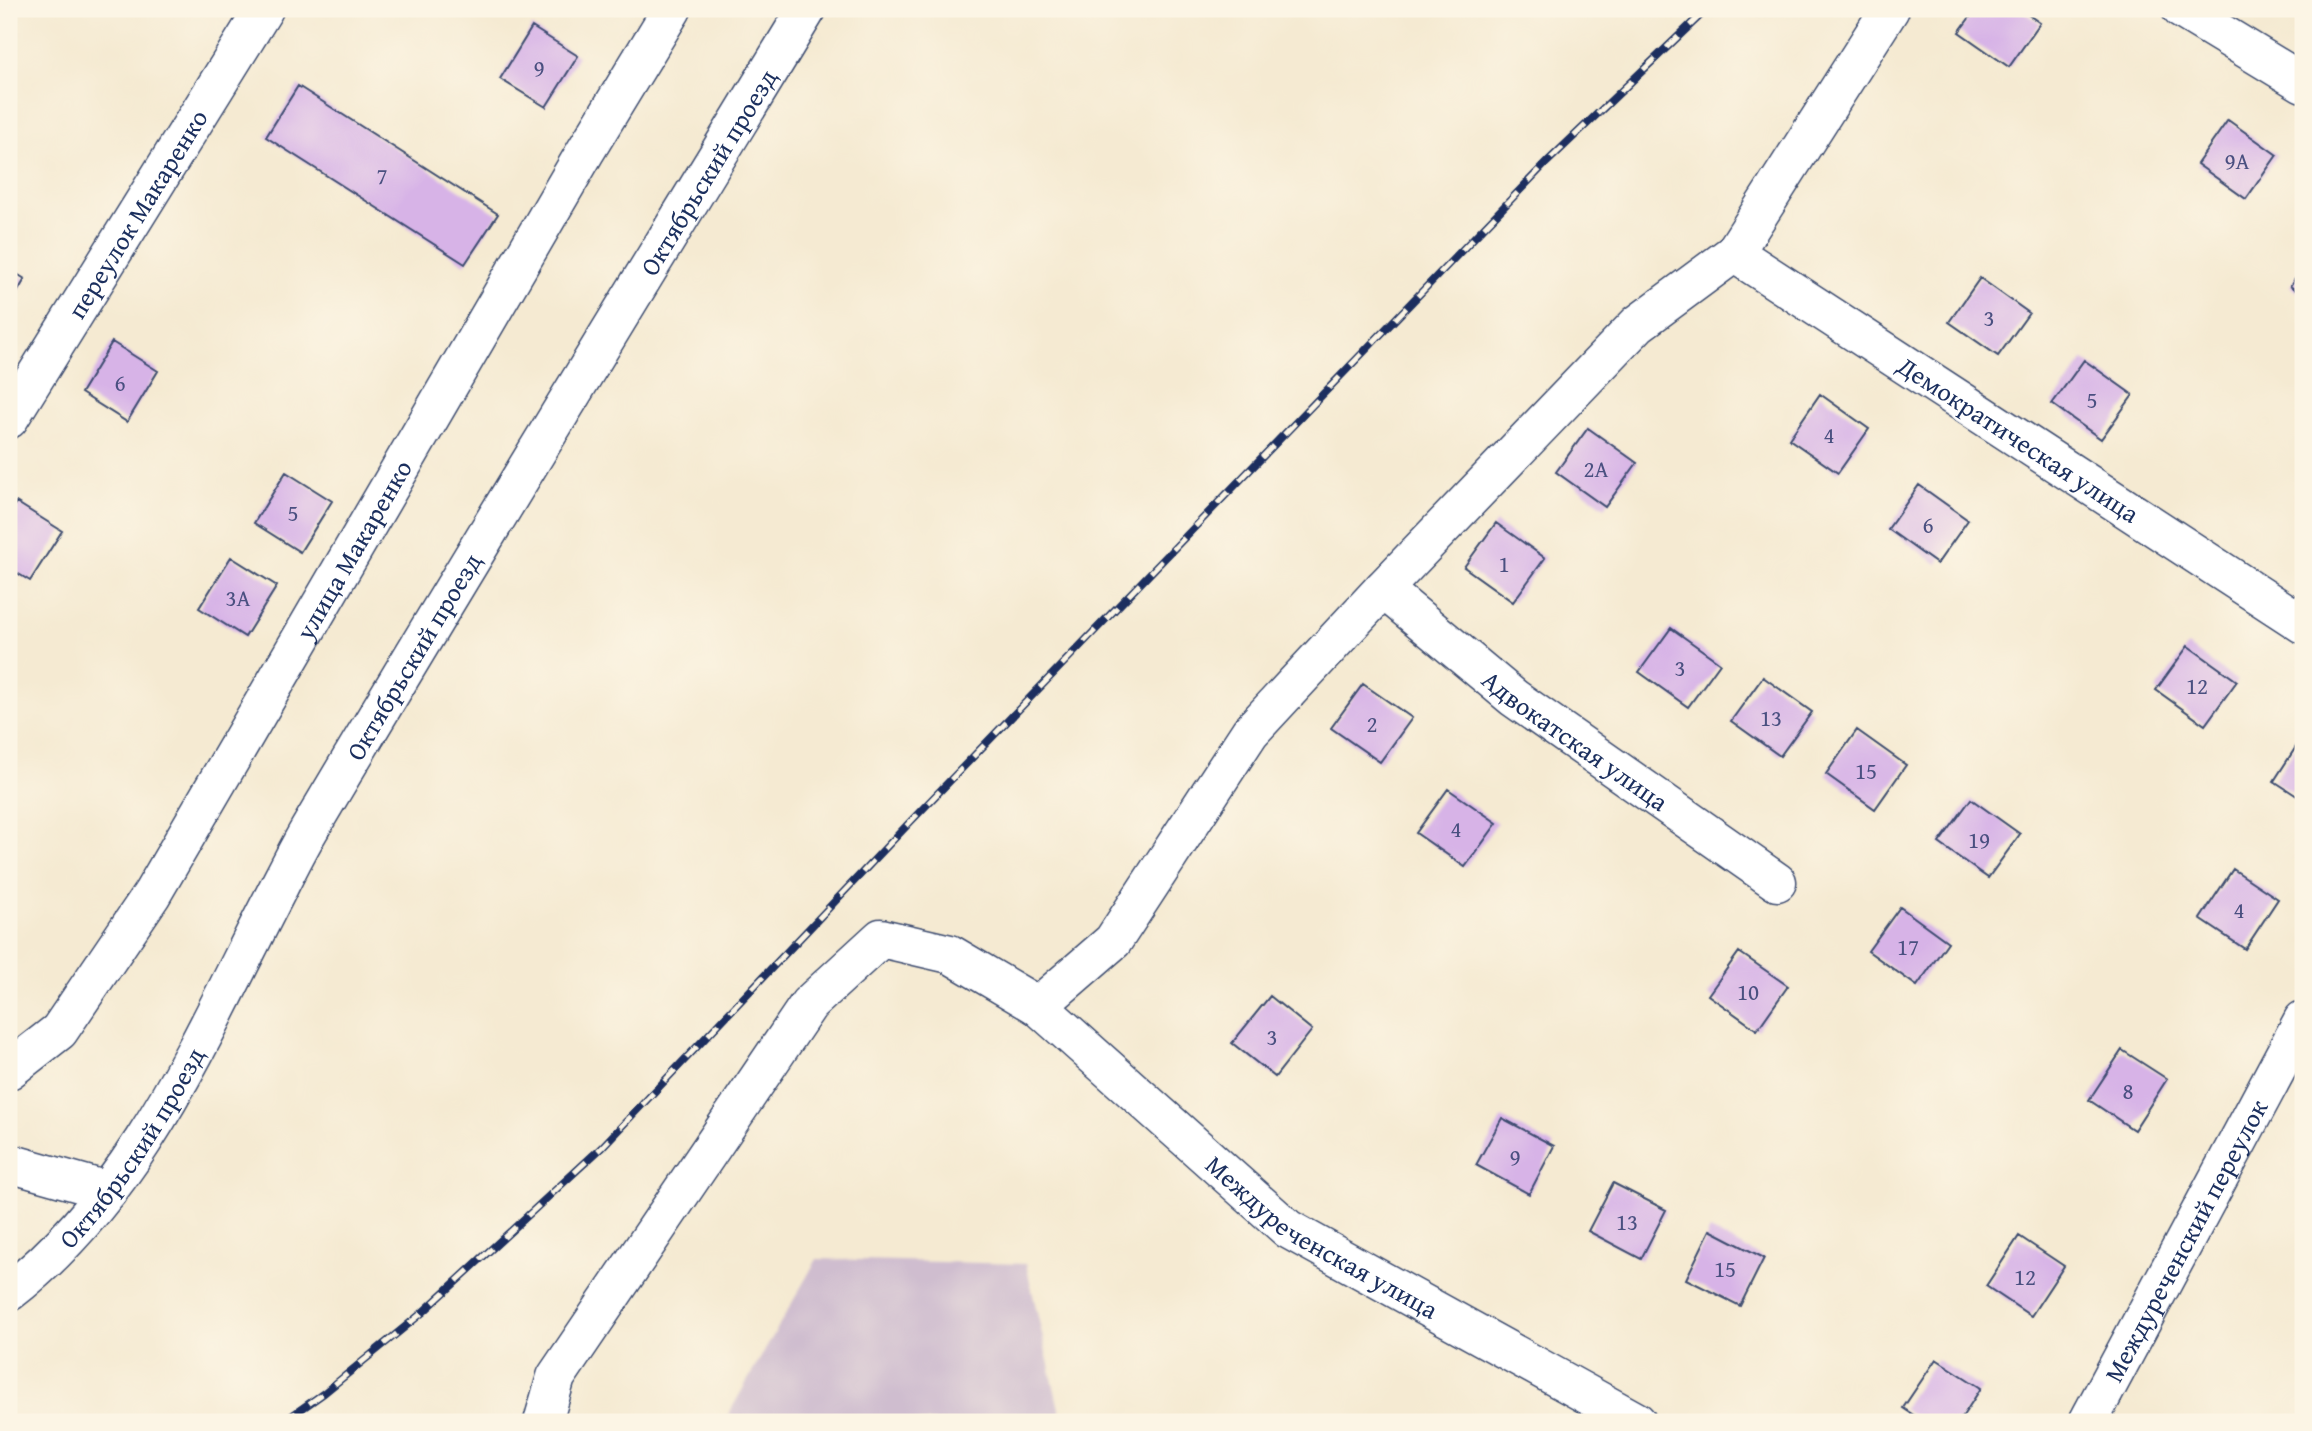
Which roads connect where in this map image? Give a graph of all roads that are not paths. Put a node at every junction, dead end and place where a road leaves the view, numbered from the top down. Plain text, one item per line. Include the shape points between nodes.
1 (264, 9) edge
2 (671, 9) edge
3 (807, 9) edge
4 (1890, 9) edge
5 (2180, 9) edge
6 (2303, 83) edge
7 (1734, 253) junction
8 (9, 419) edge
9 (1383, 589) junction
10 (2303, 624) edge
11 (1777, 882) dead end
12 (1038, 1006) junction
13 (2303, 1020) edge
14 (9, 1070) edge
15 (9, 1163) edge
16 (108, 1191) junction
17 (9, 1292) edge
18 (542, 1422) edge
19 (1637, 1422) edge
20 (2088, 1422) edge

1 - 8 street, переулок Макаренко
2 - 14 street, улица Макаренко via 152,894 59,1031
3 - 16 street, Октябрьский проезд via 306,834 177,1085
4 - 7 street
5 - 6 street
7 - 9 street via 1638,324
7 - 10 street, Демократическая улица
9 - 11 street, Адвокатская улица via 1514,698
9 - 12 street via 1251,733 1113,940
12 - 18 street, Междуреченская улица via 950,954 880,938 809,1004 556,1377
12 - 19 street, Междуреченская улица via 1288,1228
13 - 20 street, Междуреченский переулок
15 - 16 street
16 - 17 street, Октябрьский проезд via 65,1244

